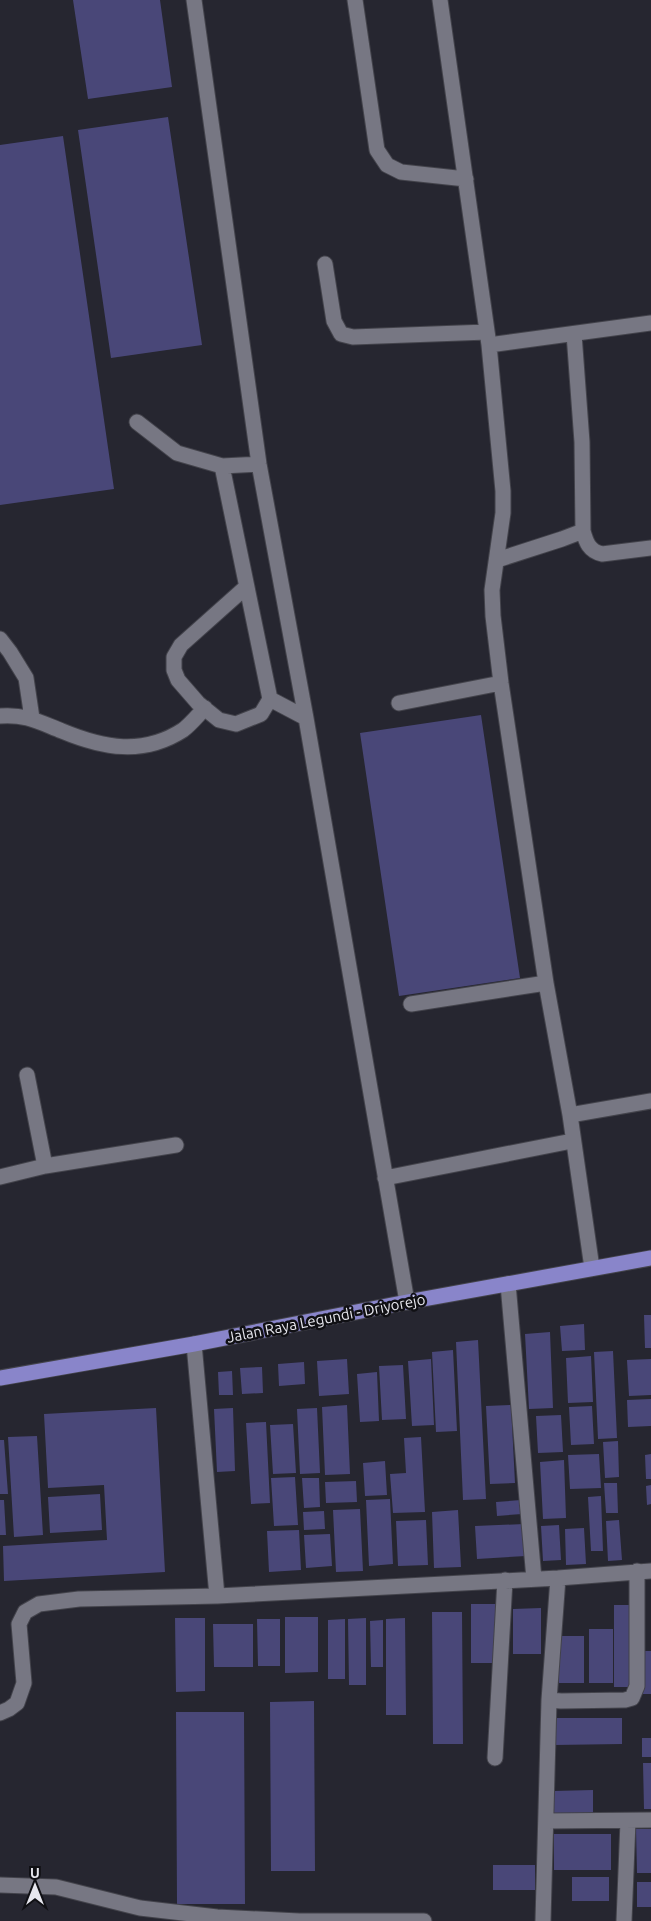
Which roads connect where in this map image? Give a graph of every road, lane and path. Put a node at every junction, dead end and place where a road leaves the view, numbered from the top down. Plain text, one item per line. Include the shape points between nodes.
1 (194, 0) edge
2 (354, 0) edge
3 (440, 0) edge
4 (466, 179) junction
5 (325, 264) dead end
6 (651, 323) edge
7 (574, 334) junction
8 (488, 338) junction
9 (137, 422) dead end
10 (259, 464) junction
11 (222, 466) junction
12 (582, 531) junction
13 (651, 548) edge
14 (497, 560) junction
15 (246, 588) junction
16 (0, 639) edge
17 (501, 683) junction
18 (270, 699) junction
19 (399, 703) dead end
20 (205, 708) junction
21 (0, 716) edge
22 (32, 718) junction
23 (306, 718) junction
24 (546, 983) junction
25 (411, 1004) dead end
26 (27, 1074) dead end
27 (651, 1100) edge
28 (570, 1115) junction
29 (572, 1141) junction
30 (176, 1145) dead end
31 (45, 1166) junction
32 (0, 1178) edge
33 (385, 1178) junction
34 (651, 1258) edge
35 (592, 1268) junction
36 (508, 1284) junction
37 (407, 1302) junction
38 (194, 1344) junction
39 (0, 1378) edge
40 (644, 1571) edge
41 (558, 1578) junction
42 (534, 1579) junction
43 (505, 1580) junction
44 (217, 1596) junction
45 (549, 1700) junction
46 (0, 1713) edge
47 (495, 1758) dead end
48 (651, 1820) edge
49 (546, 1821) junction
50 (628, 1821) junction
51 (0, 1885) edge
52 (424, 1921) edge
53 (543, 1921) edge
54 (624, 1921) edge

1 - 10 street
2 - 4 street via 377,150 387,165 401,172
3 - 4 street
4 - 8 street
5 - 8 street via 334,321 341,334 353,337
6 - 7 street
7 - 8 street
7 - 12 street via 582,442
8 - 14 street via 503,491
9 - 11 street via 177,453
10 - 11 street
10 - 23 street
11 - 15 street
12 - 13 street via 586,544 594,552 602,554
12 - 14 street
14 - 17 street via 492,590
15 - 18 street
15 - 20 street via 181,645 174,657 178,680
16 - 22 street via 26,678
17 - 19 street
17 - 24 street
18 - 20 street via 261,714 236,724 219,720
18 - 23 street
20 - 22 street via 184,730 157,742 132,748 97,744
21 - 22 street
23 - 33 street
24 - 25 street
24 - 28 street
26 - 31 street
27 - 28 street
28 - 29 street
29 - 33 street
29 - 35 street
30 - 31 street
31 - 32 street
33 - 37 street
34 - 35 main road, Jalan Raya Legundi - Driyorejo
35 - 36 main road, Jalan Raya Legundi - Driyorejo
36 - 37 main road, Jalan Raya Legundi - Driyorejo
36 - 42 street
37 - 38 main road, Jalan Raya Legundi - Driyorejo
38 - 39 main road, Jalan Raya Legundi - Driyorejo
38 - 44 street
40 - 41 street
40 - 45 street via 636,1686 632,1698
41 - 42 street
41 - 45 street
42 - 43 street
43 - 44 street
43 - 47 street
44 - 46 street via 79,1598 39,1604 25,1612 19,1624 24,1683 17,1703
45 - 49 street
48 - 50 street
49 - 50 street
49 - 53 street
50 - 54 street
51 - 52 street via 56,1887 140,1908 217,1917

